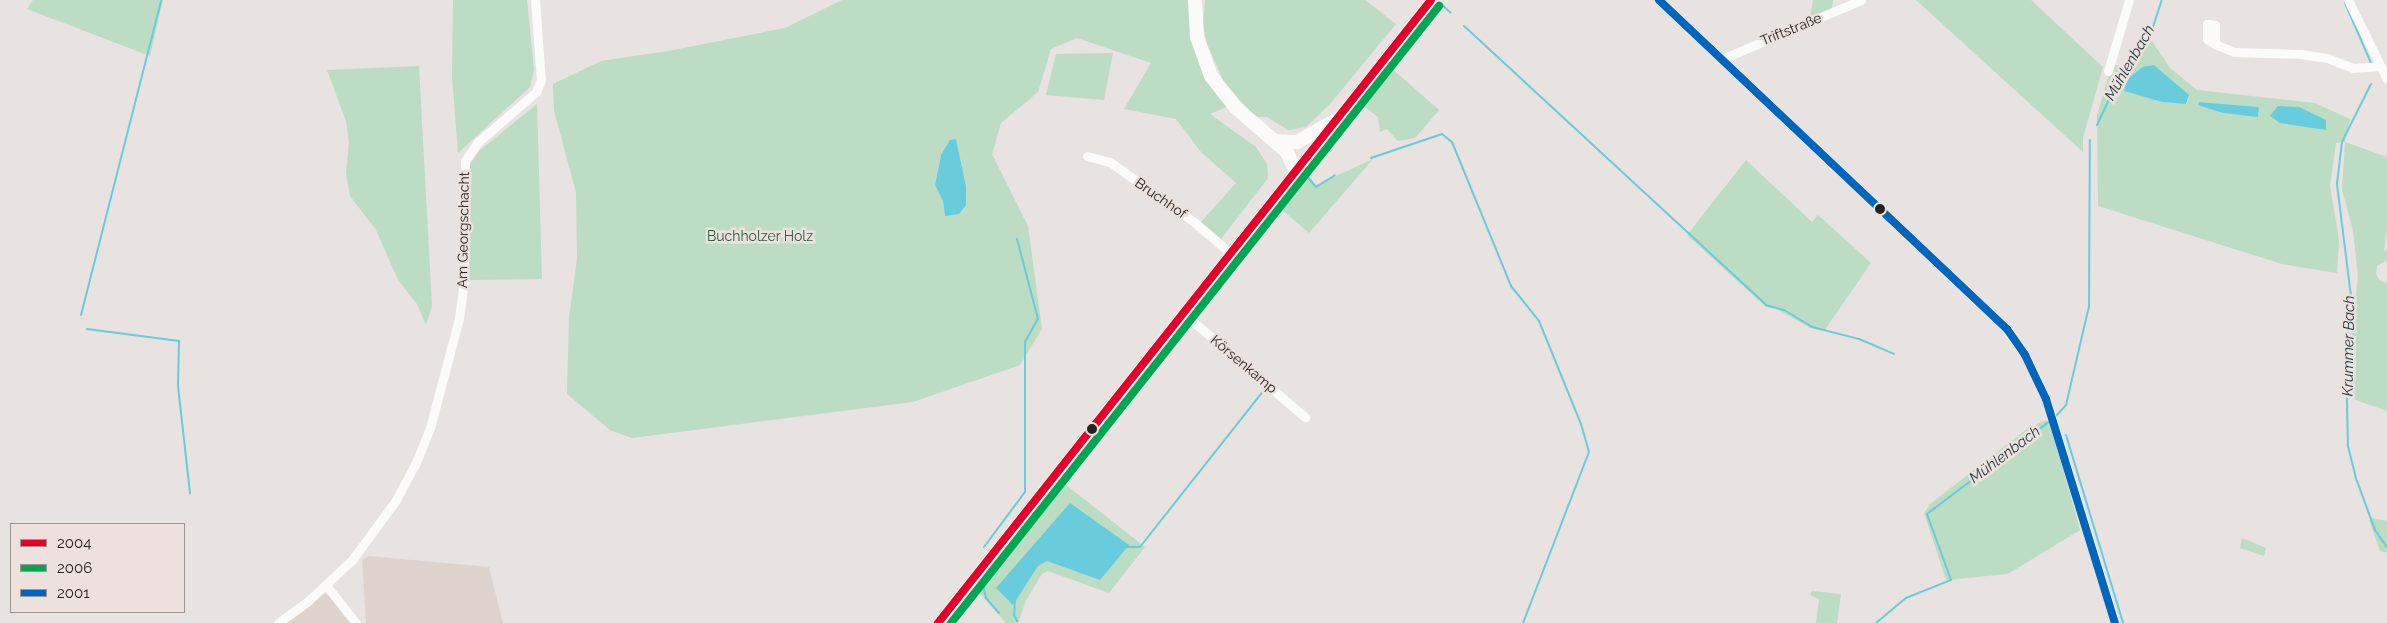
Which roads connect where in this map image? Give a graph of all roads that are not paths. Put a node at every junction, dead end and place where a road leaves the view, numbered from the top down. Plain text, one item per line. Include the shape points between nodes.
1 (535, 0) edge
2 (1195, 0) edge
3 (1431, 0) edge
4 (1659, 0) edge
5 (1861, 0) edge
6 (2129, 0) edge
7 (2348, 0) edge
8 (2215, 44) dead end
9 (1722, 59) junction
10 (2380, 66) junction
11 (2108, 71) dead end
12 (2387, 79) edge
13 (1334, 121) junction
14 (1275, 141) junction
15 (1092, 156) dead end
16 (1295, 170) junction
17 (1229, 252) junction
18 (1182, 312) junction
19 (1306, 417) dead end
20 (326, 585) junction
21 (278, 623) edge
22 (356, 623) edge
23 (938, 623) edge
24 (2115, 623) edge

1 - 20 street, Am Georgschacht via 541,80 536,92 478,142 465,161 464,282 451,350 430,428 396,500 373,534
2 - 14 highway via 1197,37 1211,76 1235,107
3 - 13 main road
4 - 9 street
5 - 9 street, Triftstraße
6 - 11 street
7 - 10 street
8 - 10 street via 2234,52 2316,55 2353,68
9 - 24 street via 2007,329 2039,382 2053,418
10 - 12 street
13 - 14 highway via 1297,142
13 - 16 main road
14 - 16 highway via 1287,152
15 - 17 street, Bruchhof via 1110,162 1194,222
16 - 17 main road
17 - 18 main road
18 - 19 street, Körsenkamp
18 - 23 main road
20 - 21 street, Am Georgschacht
20 - 22 street

